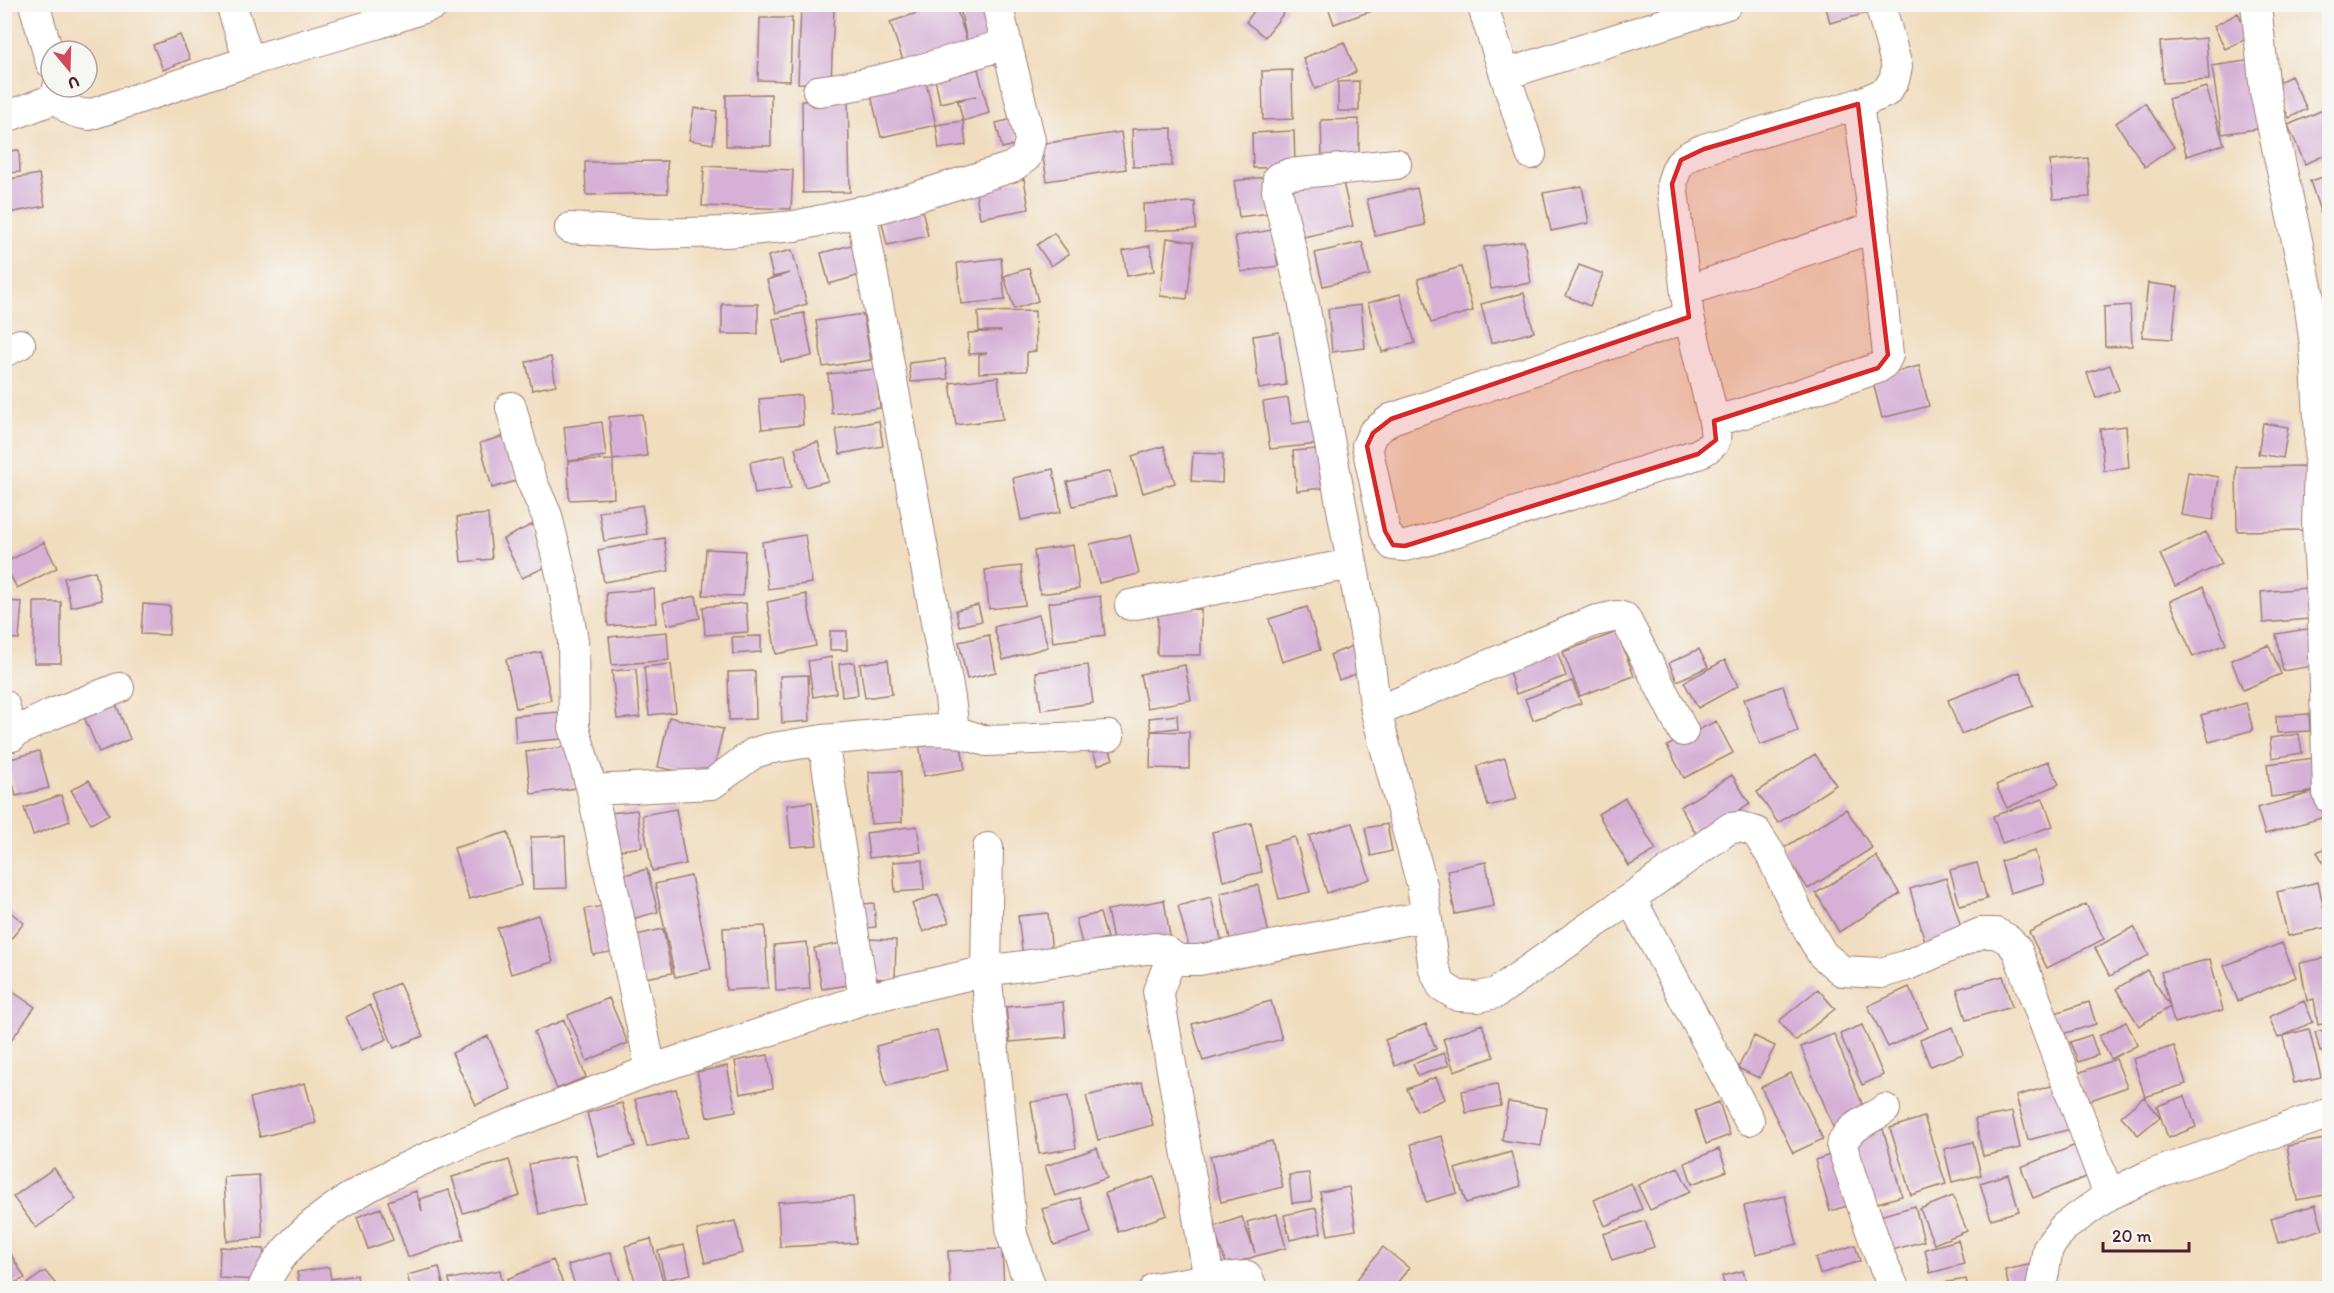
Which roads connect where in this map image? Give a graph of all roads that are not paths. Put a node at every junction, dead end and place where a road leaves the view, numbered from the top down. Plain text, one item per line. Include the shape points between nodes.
1 (231, 4) edge
2 (435, 4) edge
3 (997, 4) edge
4 (1482, 4) edge
5 (1727, 4) edge
6 (1880, 4) edge
7 (2256, 4) edge
8 (35, 5) edge
9 (373, 14) edge
10 (1643, 17) edge
11 (44, 39) edge
12 (1006, 44) junction
13 (249, 60) junction
14 (1506, 74) junction
15 (818, 91) dead end
16 (44, 99) edge
17 (62, 99) edge
18 (1858, 104) junction
19 (4, 118) edge
20 (1531, 153) dead end
21 (1396, 164) dead end
22 (861, 211) junction
23 (1875, 227) junction
24 (570, 228) dead end
25 (1688, 304) junction
26 (511, 407) dead end
27 (1714, 421) junction
28 (2325, 436) edge
29 (1352, 564) junction
30 (1130, 605) dead end
31 (119, 688) dead end
32 (4, 705) edge
33 (1376, 712) junction
34 (954, 731) junction
35 (1683, 731) dead end
36 (1109, 736) dead end
37 (8, 737) edge
38 (823, 740) junction
39 (592, 790) junction
40 (2330, 798) edge
41 (988, 848) dead end
42 (1630, 898) junction
43 (1426, 916) junction
44 (1172, 957) junction
45 (986, 971) junction
46 (864, 999) junction
47 (651, 1070) junction
48 (1885, 1109) dead end
49 (2330, 1113) edge
50 (1749, 1120) dead end
51 (2109, 1195) junction
52 (1209, 1279) junction
53 (263, 1288) edge
54 (1031, 1288) edge
55 (1155, 1288) edge
56 (1252, 1288) edge
57 (1894, 1288) edge
58 (2041, 1288) edge

1 - 13 street
2 - 9 street
3 - 12 street
4 - 14 street
5 - 10 street
6 - 18 street via 1897,67 1886,92
7 - 28 street via 2265,91 2308,292
8 - 11 street
9 - 13 street
10 - 14 street
12 - 15 street via 883,79
12 - 22 street via 1030,140 1026,157 1012,167
13 - 17 street via 89,115 75,113
14 - 20 street
16 - 19 street
18 - 23 street
18 - 25 street via 1704,149 1681,160 1672,184
21 - 29 street via 1278,178 1277,190 1303,299
22 - 24 street via 795,226 727,232 650,234
22 - 34 street
23 - 25 street
23 - 27 street via 1888,355 1884,363
25 - 27 street
25 - 27 street via 1391,419 1373,433 1367,447 1385,531 1393,545 1405,546 1698,454 1716,440
26 - 39 street via 530,477 547,516 563,582 573,641 574,728
28 - 40 street via 2317,525
29 - 30 street
29 - 33 street
31 - 37 street
32 - 37 street
33 - 35 street via 1594,621 1617,616 1625,618
33 - 43 street via 1411,837
34 - 36 street via 986,741
34 - 38 street
38 - 39 street via 754,753 712,784
38 - 46 street
39 - 47 street
41 - 45 street
42 - 43 street via 1496,993 1478,997 1458,996 1442,986 1434,969
42 - 50 street
42 - 51 street via 1730,828 1742,826 1756,832 1822,954 1842,971 1881,973 1981,933 1996,933 2009,940 2017,950
43 - 44 street via 1198,960
44 - 45 street via 1154,948
44 - 52 street via 1158,991
45 - 46 street
45 - 54 street via 1012,1235
46 - 47 street
47 - 53 street via 417,1162 371,1185 312,1226 280,1257
48 - 57 street via 1847,1134 1842,1148
49 - 51 street via 2148,1176
51 - 58 street via 2064,1227 2048,1248
52 - 55 street
52 - 56 street via 1247,1276

